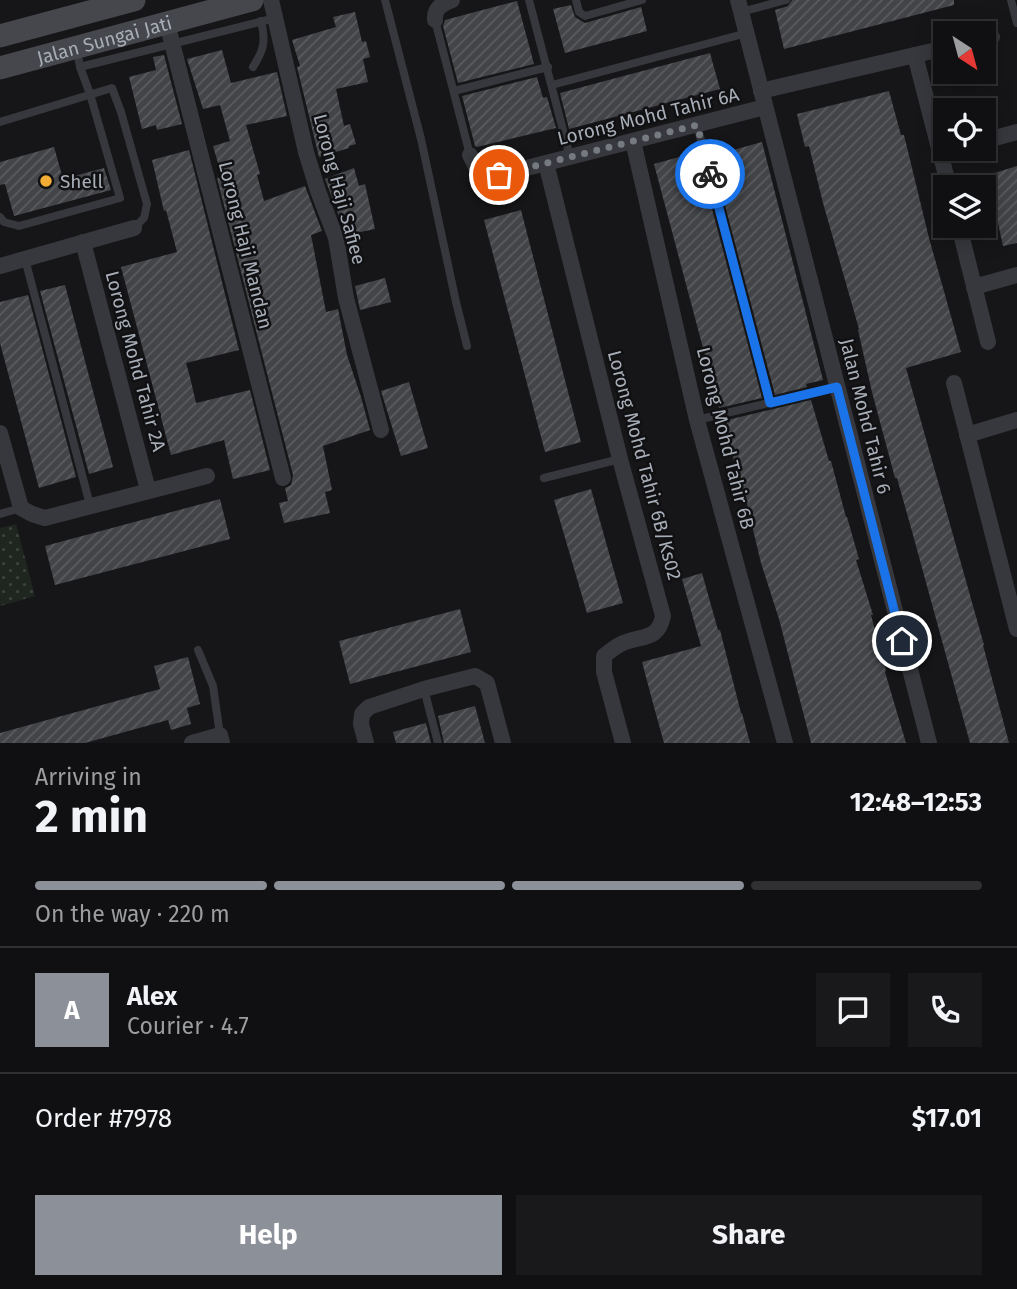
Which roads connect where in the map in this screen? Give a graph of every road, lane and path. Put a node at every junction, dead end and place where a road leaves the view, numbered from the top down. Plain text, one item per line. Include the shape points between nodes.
1 (134, 0) edge
2 (271, 0) edge
3 (385, 0) edge
4 (452, 0) edge
5 (529, 0) edge
6 (576, 0) edge
7 (642, 0) edge
8 (786, 0) edge
9 (1011, 0) edge
10 (739, 6) edge
11 (262, 13) edge
12 (435, 20) joint
13 (1017, 23) edge
14 (170, 33) junction
15 (747, 33) junction
16 (0, 36) edge
17 (933, 51) edge
18 (915, 55) junction
19 (78, 57) junction
20 (253, 67) dead end
21 (0, 68) edge
22 (548, 68) junction
23 (552, 85) junction
24 (454, 91) junction
25 (90, 94) junction
26 (763, 99) junction
27 (933, 107) edge
28 (0, 122) edge
29 (697, 125) junction
30 (1017, 132) edge
31 (996, 138) edge
32 (633, 141) junction
33 (470, 155) joint
34 (570, 157) junction
35 (546, 163) junction
36 (0, 217) edge
37 (134, 228) joint
38 (962, 238) edge
39 (83, 242) junction
40 (25, 258) junction
41 (0, 265) edge
42 (1017, 275) edge
43 (974, 287) junction
44 (988, 342) dead end
45 (467, 346) dead end
46 (954, 383) dead end
47 (837, 387) junction
48 (770, 403) junction
49 (697, 420) junction
50 (1017, 420) edge
51 (381, 430) dead end
52 (0, 433) edge
53 (967, 435) junction
54 (620, 459) junction
55 (207, 476) dead end
56 (283, 478) dead end
57 (544, 478) dead end
58 (148, 490) junction
59 (90, 505) junction
60 (20, 508) junction
61 (0, 514) edge
62 (1017, 629) edge
63 (198, 650) dead end
64 (424, 690) junction
65 (221, 739) edge
66 (192, 743) edge
67 (366, 743) edge
68 (438, 743) edge
69 (503, 743) edge
70 (623, 743) edge
71 (785, 743) edge
72 (929, 743) edge

1 - 16 main road, Jalan Sungai Jati
2 - 11 street, Lorong Haji Safiee
3 - 45 lane
4 - 12 street via 437,8
5 - 22 lane
6 - 7 lane via 585,16
8 - 10 lane
9 - 13 lane
10 - 15 street, Jalan Mohd Tahir 6
11 - 14 main road, Jalan Sungai Jati
11 - 20 lane via 264,44
11 - 51 street, Lorong Haji Safiee via 335,238
12 - 24 lane
14 - 19 main road, Jalan Sungai Jati
14 - 56 street, Lorong Haji Mandan
15 - 23 lane
15 - 26 street, Jalan Mohd Tahir 6
17 - 18 street, Lorong Mohd Tahir 6A
18 - 26 street, Lorong Mohd Tahir 6A
18 - 27 street
19 - 21 main road, Jalan Sungai Jati
19 - 25 lane
22 - 23 lane
22 - 24 lane
23 - 34 lane
24 - 33 lane
25 - 28 lane
25 - 36 lane via 120,198 19,226
25 - 37 lane via 112,88 121,112 147,204 144,218
26 - 29 street, Lorong Mohd Tahir 6A
26 - 47 street, Jalan Mohd Tahir 6
29 - 32 street, Lorong Mohd Tahir 6A
29 - 48 lane
30 - 31 street
32 - 34 street, Lorong Mohd Tahir 6A
32 - 49 street, Lorong Mohd Tahir 6B
33 - 35 street, Lorong Mohd Tahir 6A via 480,173 499,175
34 - 35 street, Lorong Mohd Tahir 6A
35 - 54 street, Lorong Mohd Tahir 6B/Ks02
37 - 39 street
38 - 43 street
39 - 40 street
39 - 58 street, Lorong Mohd Tahir 2A
40 - 41 street
40 - 59 lane
42 - 43 street
43 - 44 street
46 - 53 street
47 - 48 lane
47 - 72 street, Jalan Mohd Tahir 6
48 - 49 lane
49 - 71 street, Lorong Mohd Tahir 6B
50 - 53 street
52 - 60 street
53 - 62 street
54 - 57 lane
54 - 70 street, Lorong Mohd Tahir 6B/Ks02 via 663,616 653,635 623,643 604,656
55 - 58 street
58 - 59 street
59 - 60 street via 45,518
60 - 61 lane
63 - 65 lane via 213,686
64 - 67 street via 369,706 361,724
64 - 68 lane
64 - 69 street via 475,676 487,684
65 - 66 street

